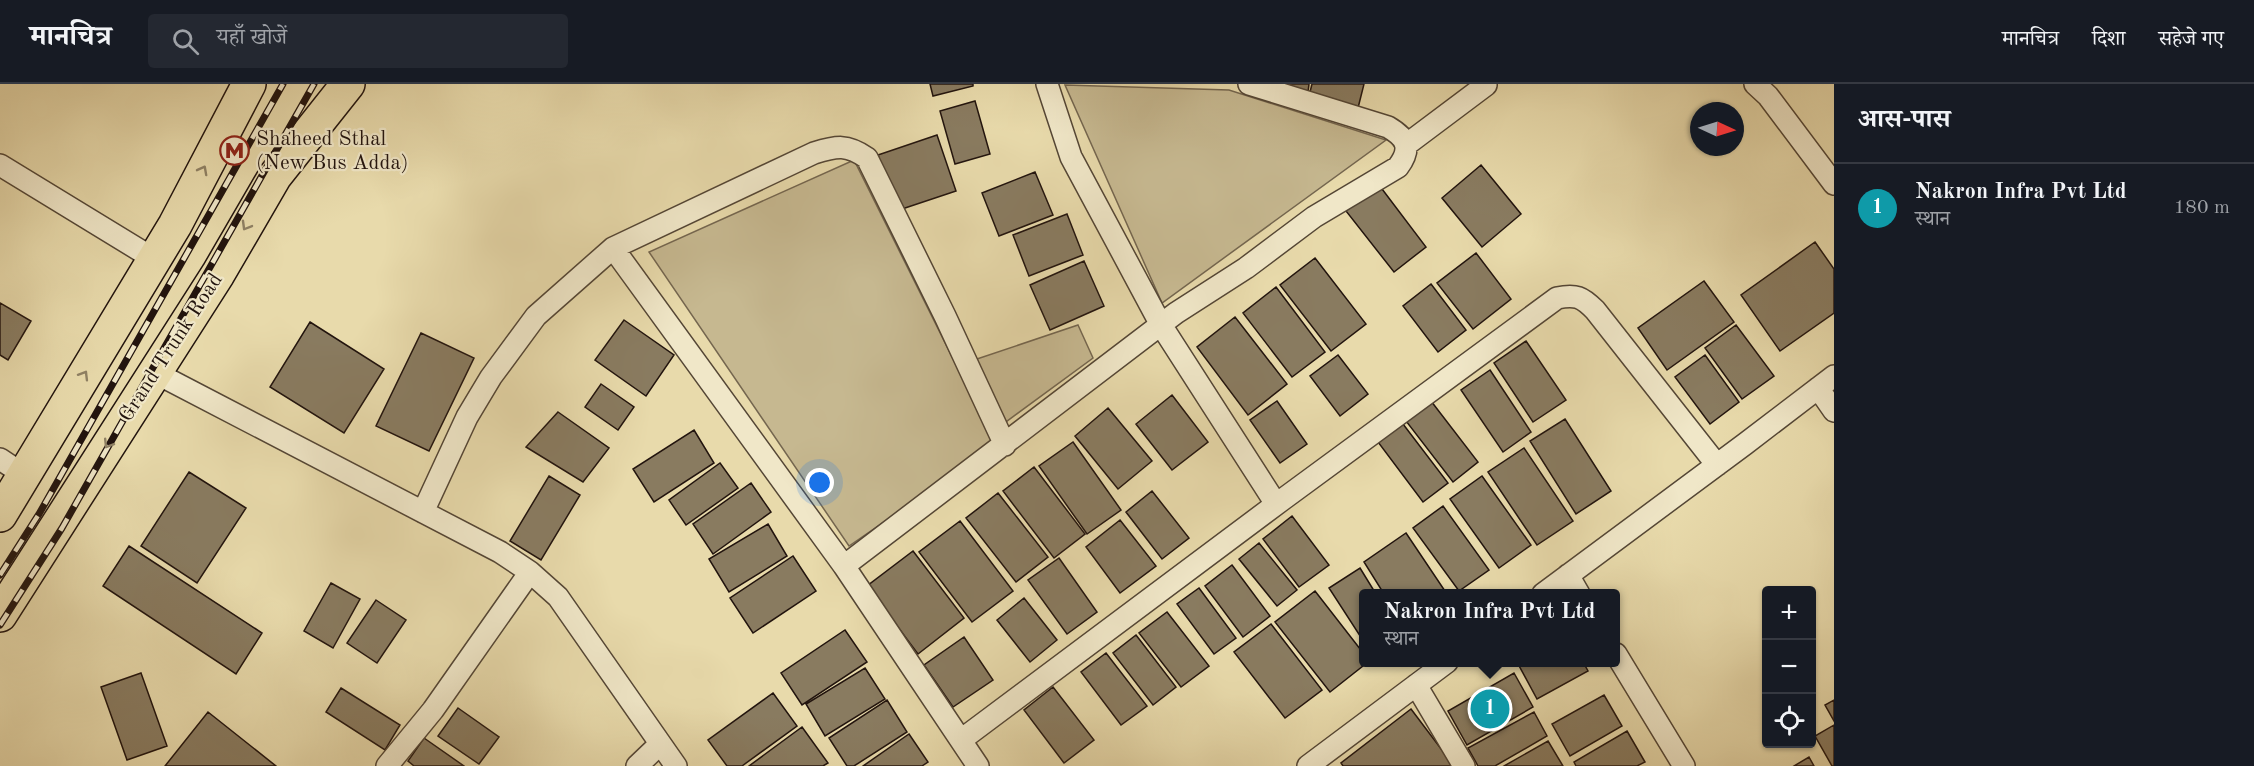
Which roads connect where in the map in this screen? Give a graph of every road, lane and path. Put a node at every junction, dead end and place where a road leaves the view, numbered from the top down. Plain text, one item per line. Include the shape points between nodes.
1 (249, 84) edge
2 (1047, 84) edge
3 (1249, 84) edge
4 (1755, 84) edge
5 (350, 85) edge
6 (1486, 85) edge
7 (1406, 145) junction
8 (0, 165) edge
9 (1834, 184) edge
10 (613, 248) junction
11 (154, 259) junction
12 (1161, 325) junction
13 (154, 372) junction
14 (1826, 382) edge
15 (1834, 411) edge
16 (1005, 445) junction
17 (1717, 465) junction
18 (12, 467) edge
19 (1276, 504) junction
20 (423, 512) junction
21 (0, 515) edge
22 (844, 566) junction
23 (530, 572) junction
24 (1568, 575) junction
25 (1549, 589) edge
26 (1576, 589) edge
27 (0, 615) edge
28 (1620, 661) edge
29 (1441, 667) edge
30 (1416, 685) junction
31 (961, 740) junction
32 (660, 744) junction
33 (387, 766) edge
34 (637, 766) edge
35 (676, 766) edge
36 (978, 766) edge
37 (1308, 766) edge
38 (1464, 766) edge
39 (1684, 766) edge

11 -> 1 highway
2 - 12 street via 1071,157
3 - 7 street via 1388,127 1401,134
4 - 9 street
5 -> 13 highway, Grand Trunk Road via 275,176
6 - 7 street
7 - 12 street via 1405,158 1398,167 1314,217
8 - 11 street
10 - 16 street via 814,153 842,147 855,150 867,158
10 - 20 street via 536,316 491,377 467,417
10 - 22 street
18 -> 11 highway
12 - 16 street
12 - 19 street
13 - 20 street
13 -> 27 highway, Grand Trunk Road
14 - 15 street
14 - 17 street
16 - 22 street
17 - 19 street via 1595,310 1583,298 1569,296 1557,298
17 - 24 street
18 - 21 highway
19 - 31 street
20 - 23 street
22 - 31 street
23 - 32 street via 558,597
23 - 33 street via 433,710
24 - 25 street
24 - 26 street
28 - 39 street
29 - 30 street
30 - 37 street
30 - 38 street
31 - 36 street
32 - 34 street
32 - 35 street

